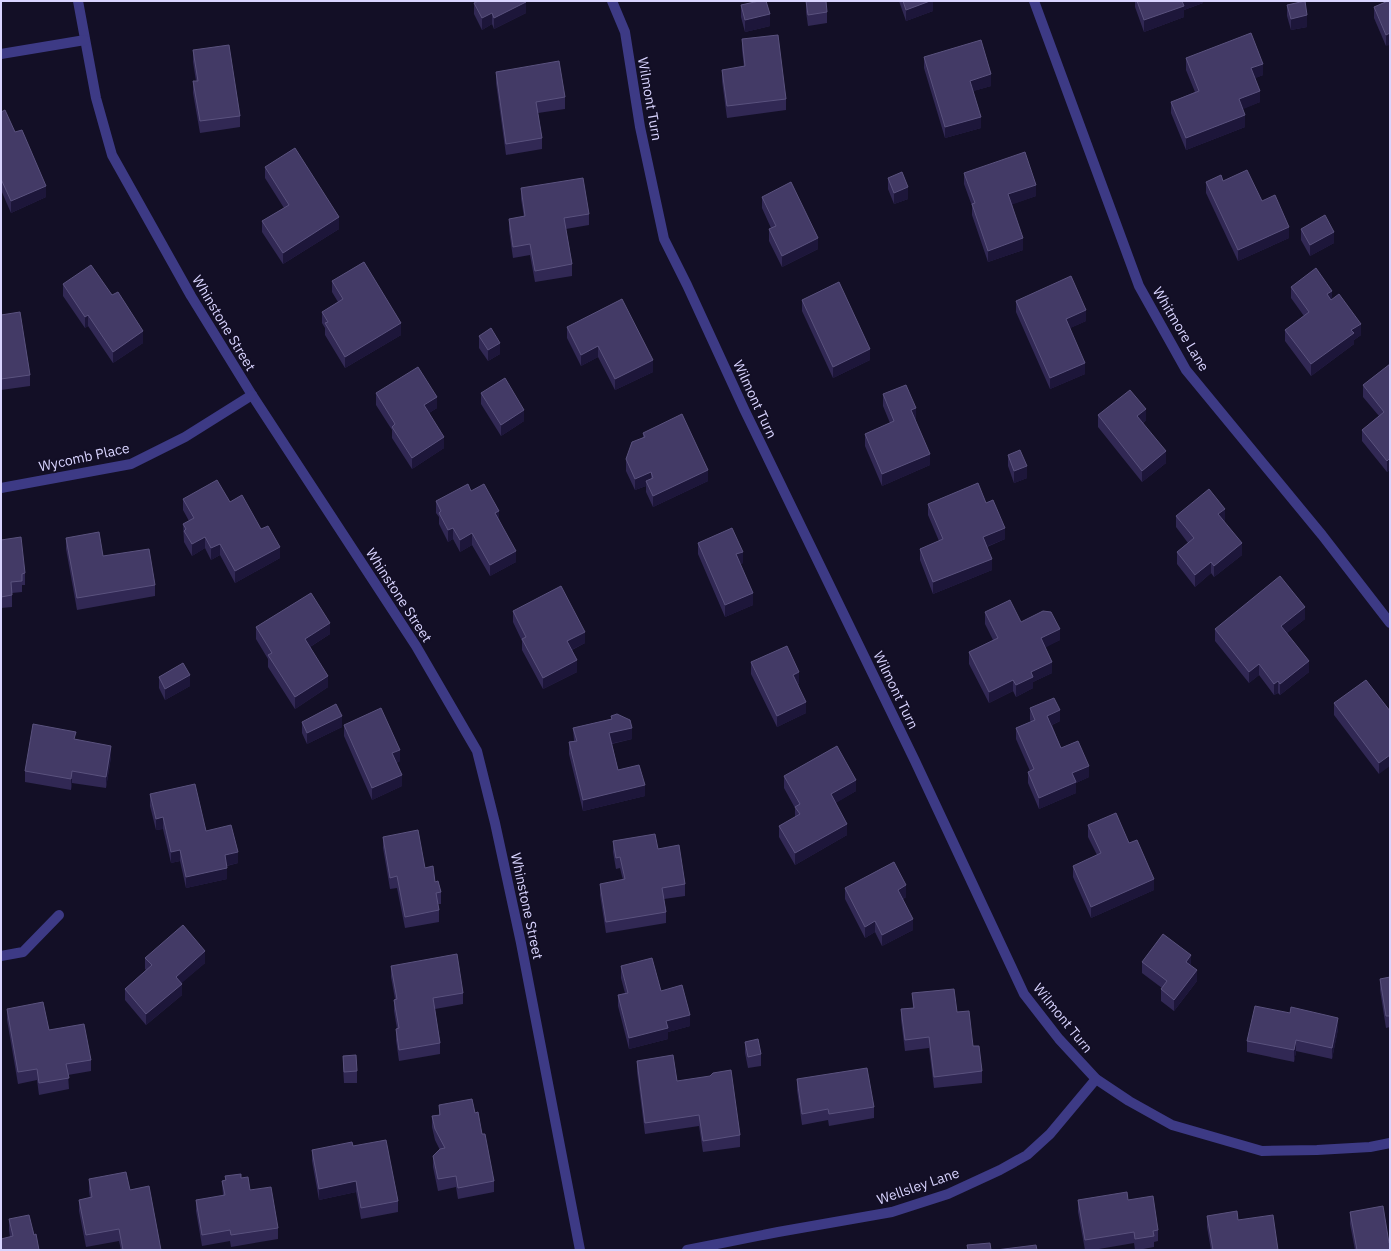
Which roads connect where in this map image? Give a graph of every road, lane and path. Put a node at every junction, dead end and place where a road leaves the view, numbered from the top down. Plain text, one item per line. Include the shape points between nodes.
1 (78, 1) edge
2 (612, 1) edge
3 (1034, 1) edge
4 (84, 40) junction
5 (1, 54) edge
6 (252, 395) junction
7 (1, 488) edge
8 (1390, 623) edge
9 (59, 915) dead end
10 (1, 956) edge
11 (1096, 1079) junction
12 (1390, 1143) edge
13 (580, 1250) edge
14 (687, 1250) edge

1 - 4 street, Whinstone Street
2 - 11 street, Wilmont Turn via 625,32 640,127 664,239 1024,994 1059,1039
3 - 8 street, Whitmore Lane via 1140,286 1186,370 1322,535
4 - 5 street
4 - 6 street, Whinstone Street via 96,98 112,155 191,296
6 - 7 street, Wycomb Place via 185,437 131,464
6 - 13 street, Whinstone Street via 416,646 477,751 521,943
9 - 10 street via 23,952
11 - 12 street, Wilmont Turn via 1172,1125 1262,1151 1325,1150
11 - 14 street, Wellsley Lane via 1050,1134 1027,1155 948,1194 892,1212

